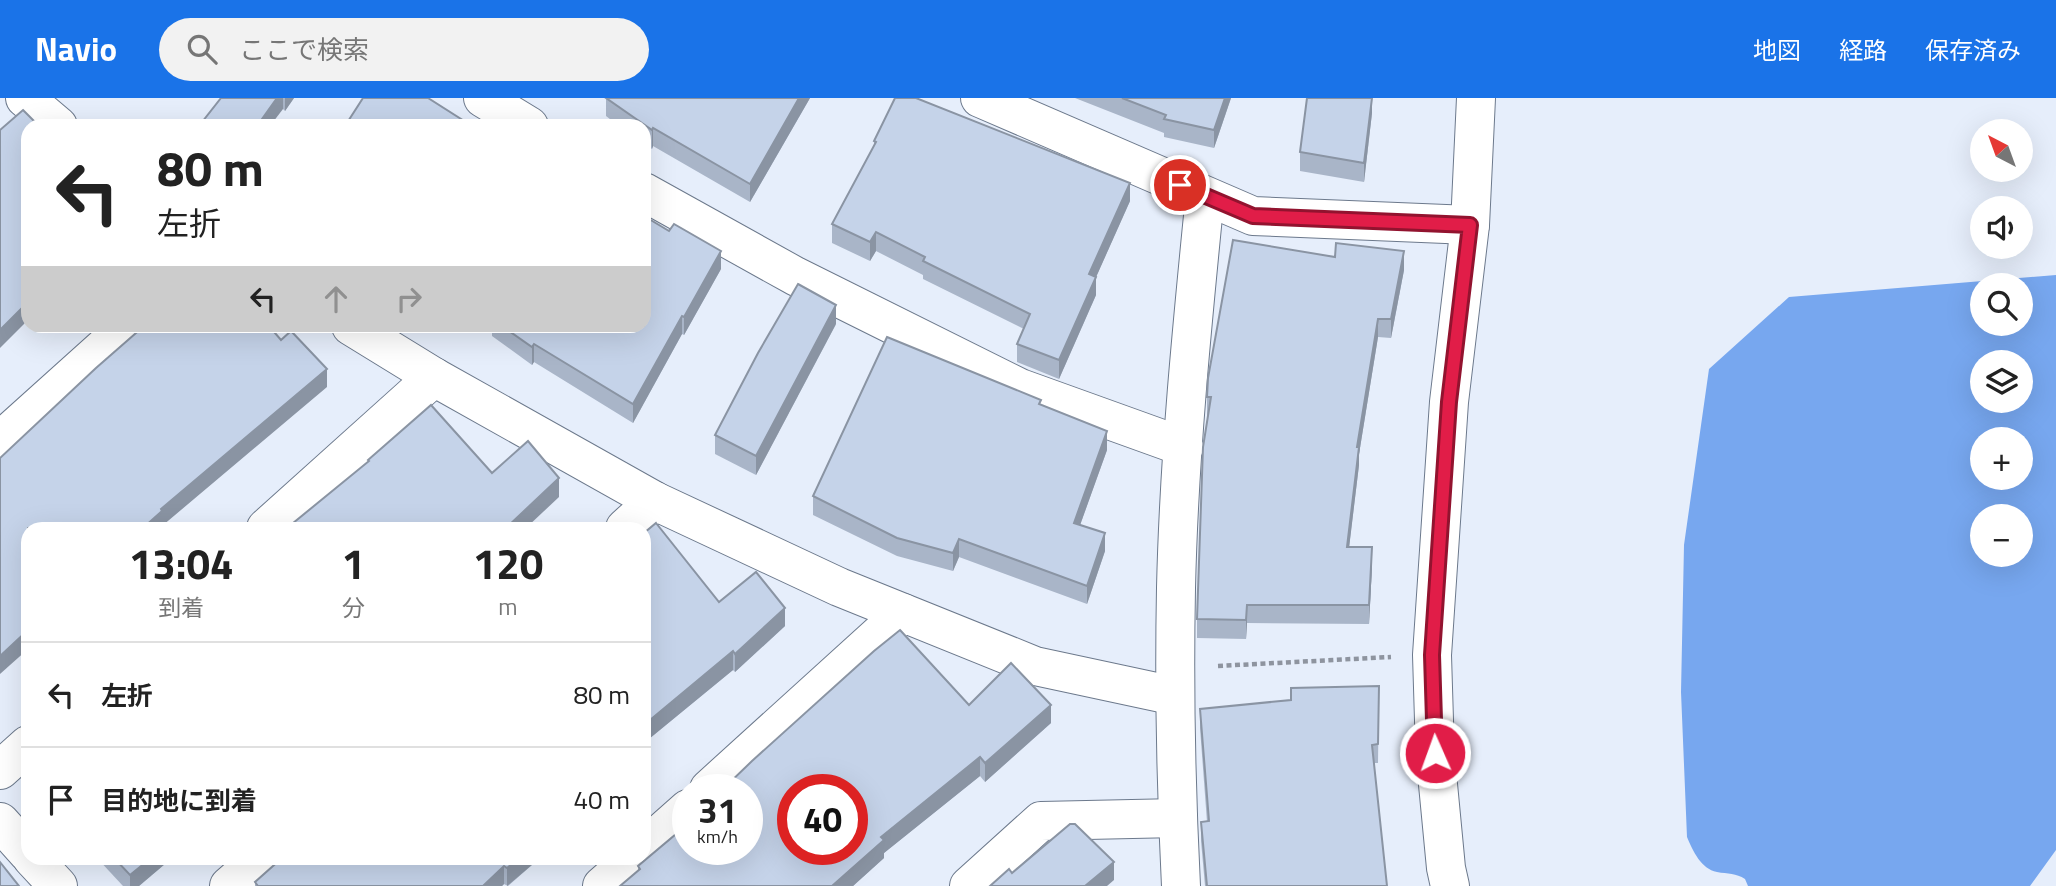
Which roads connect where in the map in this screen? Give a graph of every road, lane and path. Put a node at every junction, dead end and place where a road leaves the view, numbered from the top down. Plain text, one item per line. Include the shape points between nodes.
1 (14, 98) edge
2 (25, 98) edge
3 (483, 98) edge
4 (980, 98) edge
5 (1476, 98) edge
6 (0, 112) edge
7 (50, 119) edge
8 (518, 119) edge
9 (651, 196) edge
10 (1205, 196) junction
11 (1470, 225) junction
12 (120, 333) edge
13 (362, 333) edge
14 (434, 377) junction
15 (0, 441) edge
16 (1184, 447) junction
17 (655, 501) junction
18 (273, 522) edge
19 (632, 522) edge
20 (903, 613) junction
21 (1432, 655) junction
22 (1175, 682) junction
23 (21, 751) edge
24 (0, 770) edge
25 (726, 774) edge
26 (1178, 818) junction
27 (0, 822) edge
28 (672, 823) edge
29 (651, 842) edge
30 (21, 845) edge
31 (38, 865) edge
32 (253, 865) edge
33 (626, 865) edge
34 (58, 886) edge
35 (229, 886) edge
36 (602, 886) edge
37 (969, 886) edge
38 (1181, 886) edge
39 (1450, 886) edge

1 - 6 street
2 - 7 street
3 - 8 street
4 - 10 street
5 - 11 street
9 - 16 street via 795,276 1020,388
10 - 11 street via 1253,216
10 - 16 street
11 - 21 street via 1449,402
12 - 15 street
13 - 14 street
14 - 17 street
14 - 18 street
16 - 22 street
17 - 19 street
17 - 20 street
20 - 22 street via 1035,666
20 - 25 street
21 - 22 path
21 - 39 street via 1435,753
22 - 26 street
23 - 24 street
26 - 37 street via 1041,821
26 - 38 street
27 - 30 street
28 - 29 street
31 - 34 street
32 - 35 street
33 - 36 street

